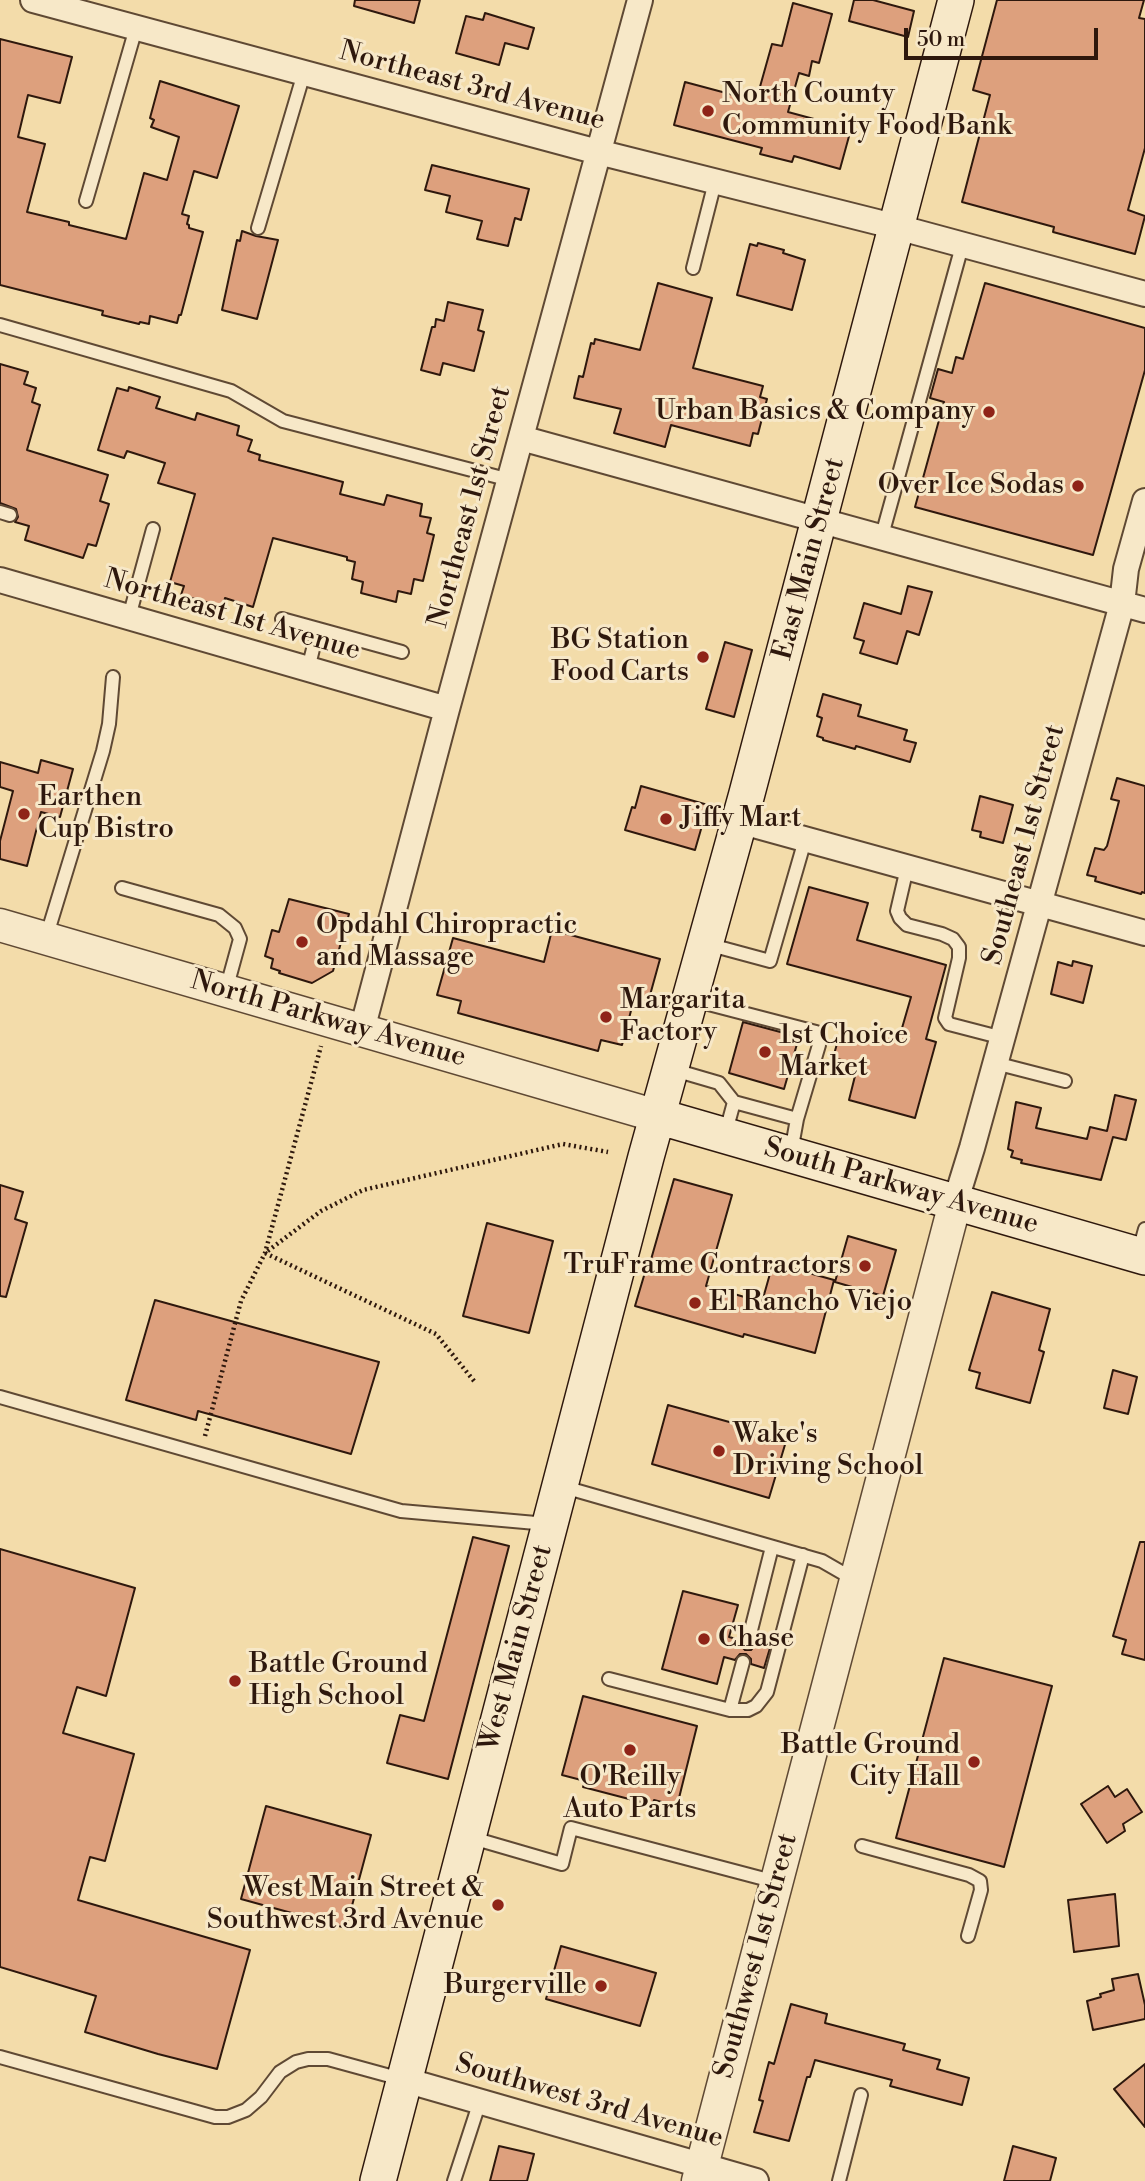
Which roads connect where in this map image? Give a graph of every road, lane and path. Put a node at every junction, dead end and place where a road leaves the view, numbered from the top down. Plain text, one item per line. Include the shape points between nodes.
1 (33, 0) edge
2 (640, 0) edge
3 (956, 0) edge
4 (80, 6) edge
5 (136, 28) junction
6 (303, 73) junction
7 (598, 152) junction
8 (715, 182) junction
9 (86, 201) dead end
10 (897, 227) junction
11 (258, 228) dead end
12 (962, 246) junction
13 (693, 268) dead end
14 (1145, 294) edge
15 (0, 325) edge
16 (521, 439) junction
17 (510, 480) junction
18 (1145, 501) edge
19 (819, 521) junction
20 (153, 529) dead end
21 (881, 539) junction
22 (0, 580) edge
23 (1133, 607) edge
24 (130, 617) junction
25 (282, 619) dead end
26 (318, 629) junction
27 (402, 652) dead end
28 (308, 669) junction
29 (113, 677) dead end
30 (447, 709) junction
31 (739, 821) junction
32 (805, 839) junction
33 (907, 868) junction
34 (122, 888) dead end
35 (1039, 904) junction
36 (0, 925) edge
37 (1145, 933) edge
38 (46, 938) junction
39 (705, 944) junction
40 (226, 991) junction
41 (690, 999) junction
42 (327, 1020) junction
43 (362, 1030) junction
44 (1003, 1038) junction
45 (995, 1063) junction
46 (670, 1069) junction
47 (1065, 1081) dead end
48 (734, 1102) junction
49 (657, 1115) junction
50 (797, 1119) junction
51 (724, 1135) junction
52 (608, 1152) dead end
53 (790, 1155) junction
54 (955, 1203) junction
55 (1143, 1247) edge
56 (265, 1253) junction
57 (474, 1381) dead end
58 (0, 1397) edge
59 (200, 1454) junction
60 (560, 1486) junction
61 (550, 1525) junction
62 (772, 1547) junction
63 (803, 1555) junction
64 (855, 1580) junction
65 (748, 1642) dead end
66 (743, 1662) dead end
67 (610, 1679) dead end
68 (730, 1710) junction
69 (468, 1836) junction
70 (862, 1846) dead end
71 (777, 1882) junction
72 (968, 1936) dead end
73 (0, 2057) edge
74 (405, 2080) junction
75 (861, 2095) dead end
76 (480, 2101) junction
77 (700, 2173) edge
78 (378, 2181) edge
79 (454, 2181) edge
80 (757, 2181) edge
81 (839, 2181) edge

1 - 4 street, Northeast 3rd Avenue
2 - 7 street, Northeast 1st Street
3 - 10 main road, East Main Street
4 - 5 street, Northeast 3rd Avenue
5 - 6 street, Northeast 3rd Avenue
5 - 9 lane
6 - 7 street, Northeast 3rd Avenue
6 - 11 lane
7 - 8 street, Northeast 3rd Avenue
7 - 16 street, Northeast 1st Street
8 - 10 street, Northeast 3rd Avenue
8 - 13 lane
10 - 12 street, Northeast 3rd Avenue
10 - 19 main road, East Main Street
12 - 14 street, Northeast 3rd Avenue
12 - 21 lane
15 - 17 lane via 231,391 283,421
16 - 17 street, Northeast 1st Street
16 - 19 street
17 - 30 street, Northeast 1st Street
18 - 23 street, Southeast 1st Street via 1126,569
19 - 21 street
19 - 31 main road, East Main Street
20 - 24 lane
21 - 23 street
22 - 24 street, Northeast 1st Avenue
23 - 35 street, Southeast 1st Street
24 - 28 street, Northeast 1st Avenue
25 - 26 lane
26 - 27 lane
26 - 28 lane
28 - 30 street, Northeast 1st Avenue
29 - 38 lane via 103,751
30 - 43 street, Northeast 1st Street
31 - 32 street
31 - 39 main road, East Main Street
32 - 33 street
32 - 39 lane via 770,961
33 - 35 street
33 - 44 lane via 897,911 900,918 907,925 953,939 959,947 945,1018 949,1024
34 - 40 lane via 219,915 236,928 240,939
35 - 37 street
35 - 44 street, Southeast 1st Street
36 - 38 street, North Parkway Avenue
38 - 40 street, North Parkway Avenue
39 - 41 main road, East Main Street
40 - 42 street, North Parkway Avenue
41 - 46 main road, East Main Street
41 - 50 lane via 816,1032 819,1045
42 - 43 street, North Parkway Avenue
42 - 56 path
43 - 49 street, North Parkway Avenue
44 - 45 street, Southeast 1st Street
45 - 47 lane
45 - 54 street, Southeast 1st Street
46 - 48 lane via 719,1083
46 - 49 main road, East Main Street
48 - 50 lane
48 - 51 lane
49 - 51 main road, South Parkway Avenue
49 - 60 main road, West Main Street
50 - 53 lane
51 - 53 main road, South Parkway Avenue
52 - 56 path via 563,1144 363,1190 321,1211
53 - 54 main road, South Parkway Avenue
54 - 55 main road, South Parkway Avenue
54 - 64 street, Southwest 1st Street
56 - 57 path via 436,1334
56 - 59 path via 241,1301
58 - 59 lane
59 - 61 lane via 401,1511
60 - 61 main road, West Main Street
60 - 62 lane
61 - 69 main road, West Main Street
62 - 63 lane
62 - 65 lane
63 - 64 lane
63 - 68 lane via 767,1692 748,1710
64 - 71 street, Southwest 1st Street
66 - 68 lane
67 - 68 lane
69 - 71 lane via 562,1864 571,1828
69 - 74 main road, West Main Street
70 - 72 lane via 980,1881
71 - 77 street, Southwest 1st Street
73 - 74 lane via 215,2118 246,2110 279,2072 309,2059 328,2059
74 - 76 street, Southwest 3rd Avenue
74 - 78 main road, West Main Street
75 - 81 lane
76 - 77 street, Southwest 3rd Avenue
76 - 79 lane
77 - 80 street, Southwest 3rd Avenue

